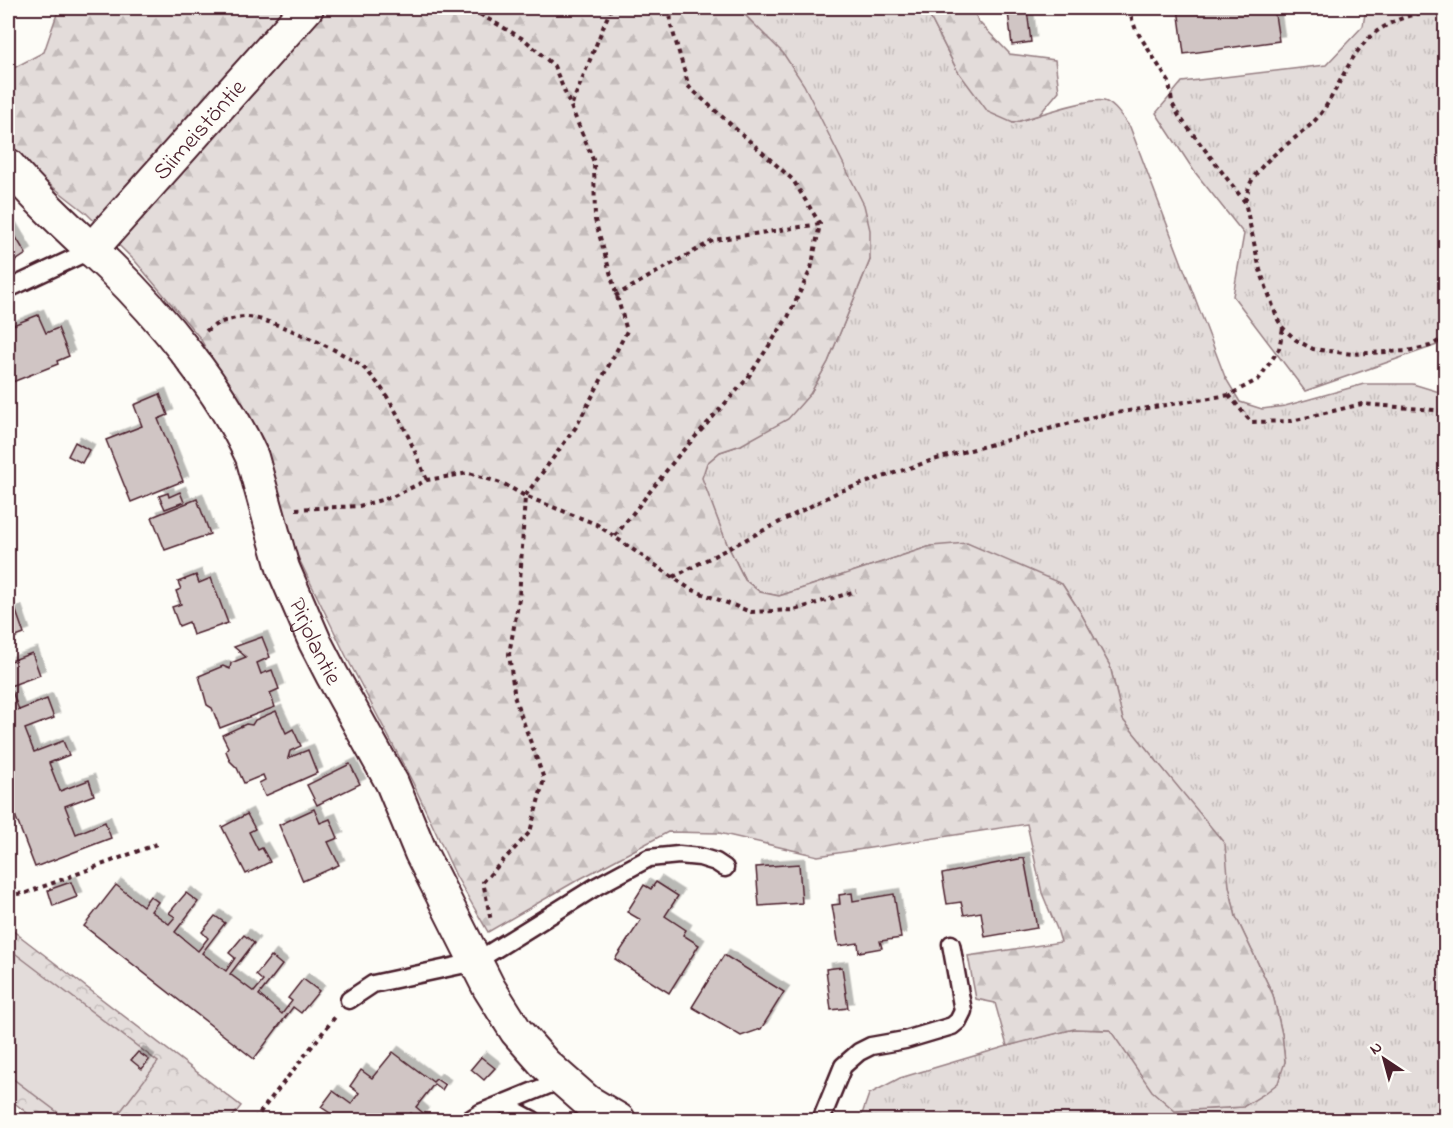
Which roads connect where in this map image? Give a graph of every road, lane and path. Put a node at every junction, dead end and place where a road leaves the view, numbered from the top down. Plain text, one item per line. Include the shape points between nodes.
1 (308, 8) edge
2 (463, 8) edge
3 (610, 8) edge
4 (670, 8) edge
5 (1132, 8) edge
6 (1446, 9) edge
7 (572, 105) junction
8 (8, 165) edge
9 (1245, 202) junction
10 (820, 224) junction
11 (91, 250) junction
12 (8, 289) edge
13 (615, 296) junction
14 (1283, 328) junction
15 (1446, 337) edge
16 (182, 349) junction
17 (1229, 395) junction
18 (1446, 411) edge
19 (427, 480) junction
20 (525, 496) junction
21 (268, 512) junction
22 (615, 536) junction
23 (673, 577) junction
24 (856, 591) dead end
25 (157, 844) dead end
26 (725, 868) dead end
27 (8, 895) edge
28 (951, 944) dead end
29 (486, 956) junction
30 (349, 1000) joint
31 (561, 1080) junction
32 (503, 1104) junction
33 (8, 1116) edge
34 (14, 1120) edge
35 (254, 1120) edge
36 (470, 1120) edge
37 (533, 1120) edge
38 (619, 1120) edge
39 (821, 1120) edge

1 - 11 street, Siimeistöntie
2 - 7 path via 525,40 554,66
3 - 7 path
4 - 10 path via 670,25 689,87 793,180
5 - 9 path via 1130,14 1136,30 1169,82 1172,103 1179,116
6 - 9 path via 1388,24 1369,38 1321,112 1268,160 1251,183
7 - 13 path via 594,162 595,220
8 - 11 street, Pirjolantie
9 - 14 path via 1260,270
10 - 13 path via 714,240
10 - 22 path via 811,269 788,317 747,380 678,456
11 - 12 lane
11 - 16 street, Pirjolantie via 132,290
13 - 20 path via 627,331 576,427
14 - 15 path via 1313,349 1352,354 1407,351 1430,346
14 - 17 path via 1279,349 1259,379
16 - 19 path via 213,325 246,316 304,334 364,368 398,412
16 - 21 street, Pirjolantie via 244,439
17 - 18 path via 1251,423 1292,421 1362,404
17 - 23 path via 1097,416 933,460 838,492
19 - 20 path via 469,473 504,484
19 - 21 path via 392,497 359,506
20 - 22 path via 596,524
20 - 29 path via 519,599 509,654 515,699 544,779 530,832 483,882
21 - 29 street, Pirjolantie via 283,568 315,642 392,783 421,853
22 - 23 path
23 - 24 path via 690,589 751,612 794,610
25 - 27 path
26 - 29 lane via 700,857 649,858
28 - 39 lane via 963,1011 958,1021 859,1052 843,1066
29 - 30 lane via 373,984
29 - 31 street, Pirjolantie via 500,1007 531,1050
30 - 35 path
31 - 32 lane
31 - 38 street, Pirjolantie
32 - 36 lane
32 - 37 lane
33 - 34 path

